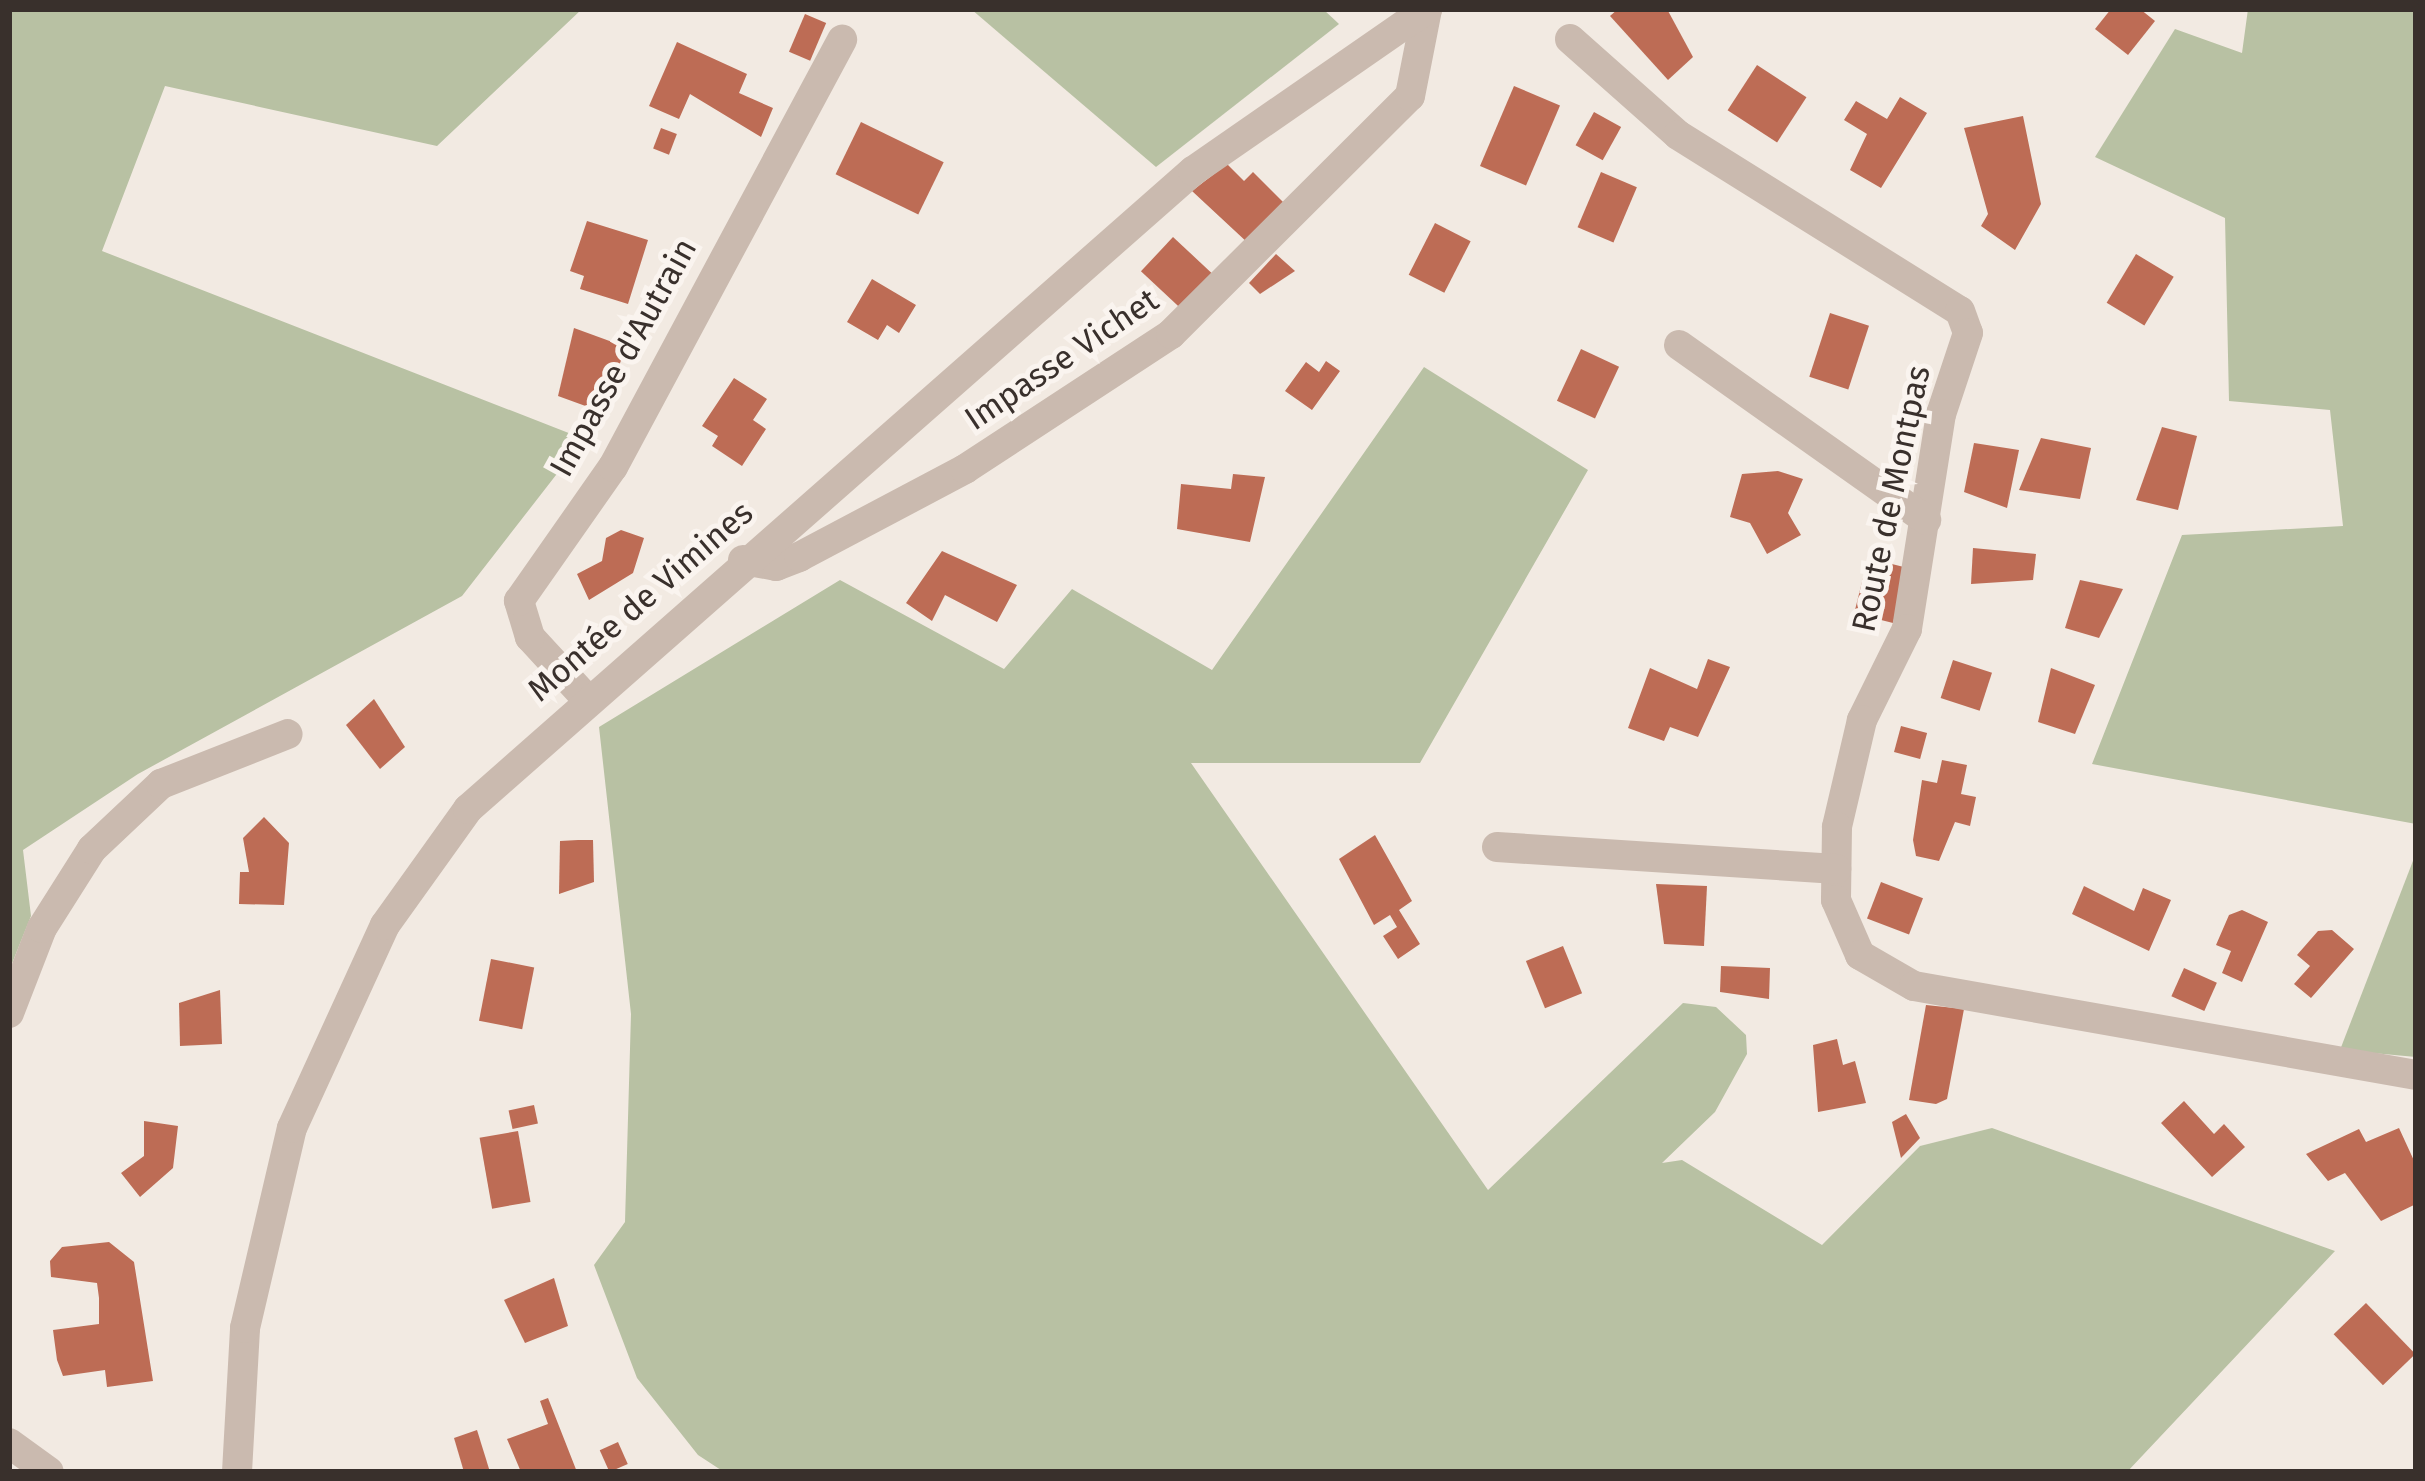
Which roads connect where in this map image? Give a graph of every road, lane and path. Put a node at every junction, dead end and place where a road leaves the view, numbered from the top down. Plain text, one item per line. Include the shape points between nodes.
1 (1427, 9) edge
2 (1570, 39) dead end
3 (842, 40) dead end
4 (1679, 345) dead end
5 (1926, 520) junction
6 (743, 560) junction
7 (586, 698) junction
8 (288, 734) dead end
9 (1497, 848) dead end
10 (1836, 869) junction
11 (9, 1013) edge
12 (2416, 1075) edge
13 (9, 1443) edge
14 (49, 1472) edge
15 (238, 1472) edge

1 - 6 street, Montée de Vimines via 1193,171
1 - 6 street, Impasse Vichet via 1410,96 1171,334 965,469 799,557 776,566
2 - 5 street, Route de Montpas via 1678,135 1960,310 1968,333 1942,414
3 - 7 street, Impasse d'Autrain via 613,467 519,601 530,637
4 - 5 street
5 - 10 street, Route de Montpas via 1907,629 1862,720
6 - 7 street, Montée de Vimines
7 - 15 street, Montée de Vimines via 514,761 426,863 330,1028 265,1218 245,1328
8 - 11 street via 161,784 92,849 42,928
9 - 10 street
10 - 12 street, Route de Montpas via 1835,901 1860,955 1914,986
13 - 14 street

